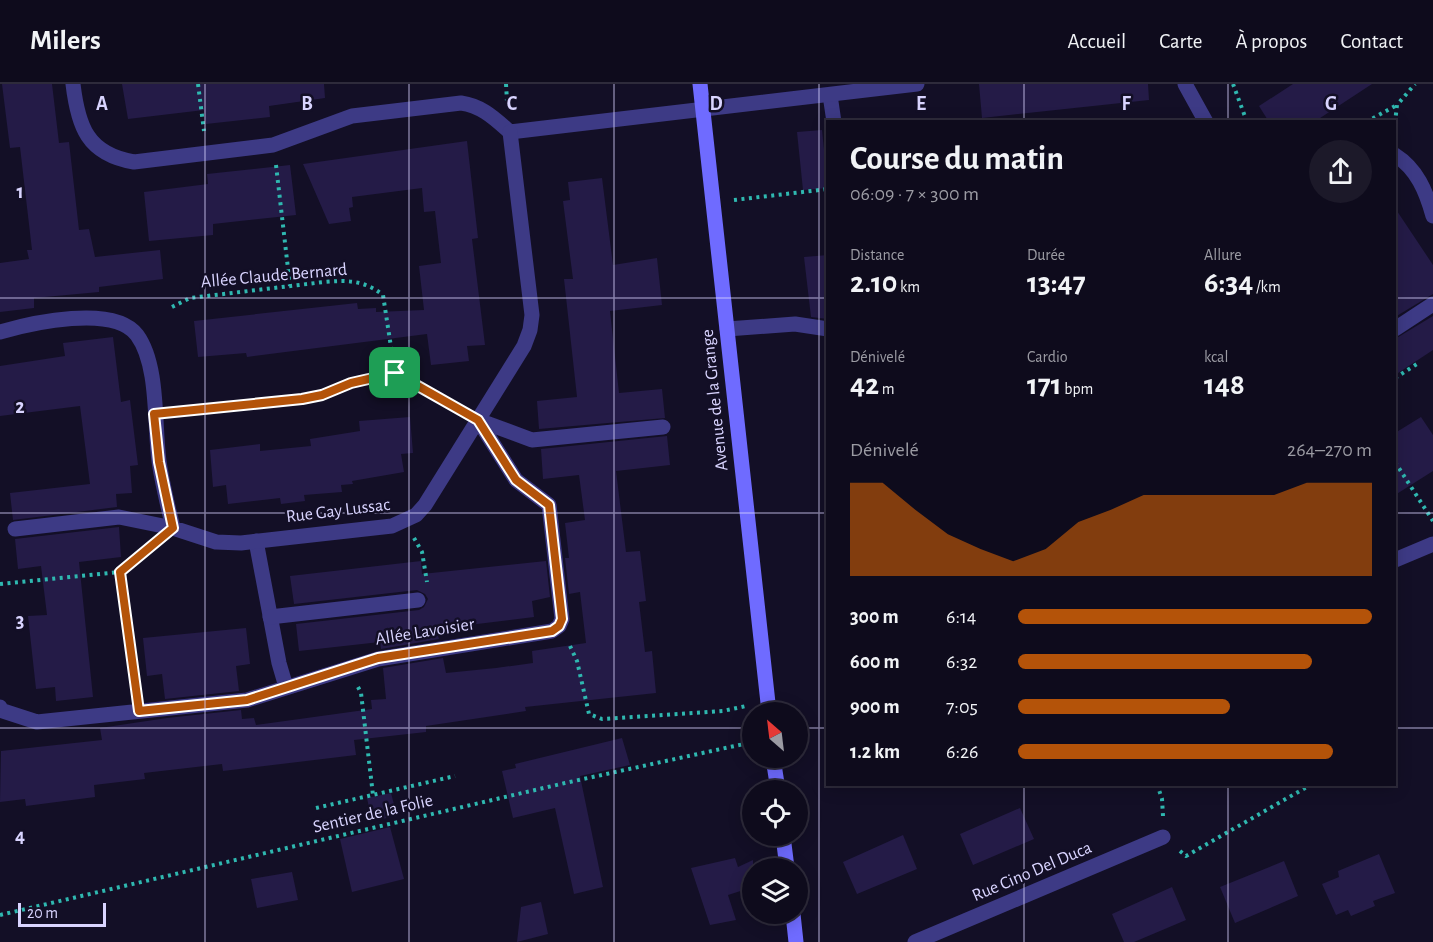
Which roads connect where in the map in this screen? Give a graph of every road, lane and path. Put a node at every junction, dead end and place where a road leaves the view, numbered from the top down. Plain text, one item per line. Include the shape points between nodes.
1 (73, 84) edge
2 (198, 84) edge
3 (700, 84) edge
4 (917, 84) edge
5 (1185, 84) edge
6 (1233, 84) edge
7 (1416, 84) edge
8 (830, 95) junction
9 (1397, 105) junction
10 (703, 110) junction
11 (834, 120) edge
12 (1206, 120) edge
13 (1246, 120) edge
14 (1370, 120) edge
15 (1395, 120) edge
16 (510, 132) junction
17 (273, 145) junction
18 (206, 153) junction
19 (1396, 156) edge
20 (826, 189) edge
21 (713, 202) junction
22 (1433, 216) edge
23 (290, 286) junction
24 (1433, 304) edge
25 (172, 307) dead end
26 (826, 328) edge
27 (1396, 328) edge
28 (727, 329) junction
29 (0, 333) edge
30 (1417, 364) dead end
31 (395, 373) junction
32 (1396, 377) edge
33 (154, 414) junction
34 (478, 420) junction
35 (663, 427) dead end
36 (1396, 464) edge
37 (1433, 520) edge
38 (173, 528) junction
39 (15, 529) dead end
40 (256, 541) junction
41 (1433, 544) edge
42 (1396, 560) edge
43 (120, 572) junction
44 (0, 584) edge
45 (418, 600) dead end
46 (270, 617) junction
47 (559, 626) junction
48 (348, 667) junction
49 (286, 687) junction
50 (767, 702) edge
51 (0, 707) edge
52 (742, 709) edge
53 (139, 711) junction
54 (742, 744) edge
55 (455, 776) dead end
56 (1158, 786) edge
57 (1308, 786) edge
58 (373, 795) junction
59 (316, 808) dead end
60 (1163, 837) junction
61 (0, 915) edge
62 (794, 924) edge
63 (796, 942) edge
64 (915, 942) edge

1 - 18 street via 83,131 91,143 119,159 134,162
2 - 18 path
3 - 10 street, Avenue de la Grange
4 - 8 street
5 - 12 street
6 - 13 path
7 - 9 path
8 - 10 street
8 - 11 street
9 - 14 path
9 - 15 path
10 - 16 street
10 - 21 street, Avenue de la Grange
16 - 17 street via 491,114 461,103 352,116
16 - 34 street, Rue Gay Lussac via 532,315 524,346
17 - 18 street
17 - 23 path
19 - 22 street via 1408,163 1421,183
20 - 21 path
21 - 28 street, Avenue de la Grange
23 - 25 path, Allée Claude Bernard via 190,298
23 - 31 path, Allée Claude Bernard via 345,280 369,284 383,295
24 - 27 street
26 - 28 street via 795,324
28 - 50 street, Avenue de la Grange
29 - 33 street via 72,320 102,318 121,324 136,333 145,350
30 - 32 path
31 - 33 path via 302,399
31 - 34 path
33 - 38 street
34 - 35 street via 532,440
34 - 40 street, Rue Gay Lussac via 425,505 404,522
34 - 47 street via 516,480 549,505 562,619
36 - 37 path
38 - 39 street, Rue Gay Lussac via 118,517
38 - 40 street, Rue Gay Lussac via 216,543
38 - 43 path
40 - 46 street
41 - 42 street
43 - 44 path
43 - 53 path
45 - 46 street
46 - 49 street
47 - 48 street, Allée Lavoisier via 552,631 378,658
47 - 52 path via 577,661 589,714 602,719
48 - 49 street, Allée Lavoisier
48 - 58 path via 361,693
49 - 53 street, Allée Lavoisier via 247,700
51 - 53 street, Allée Lavoisier via 37,722
54 - 61 path, Sentier de la Folie
55 - 58 path
56 - 60 path
57 - 60 path via 1186,856
58 - 59 path
60 - 64 street, Rue Cino Del Duca
62 - 63 street

